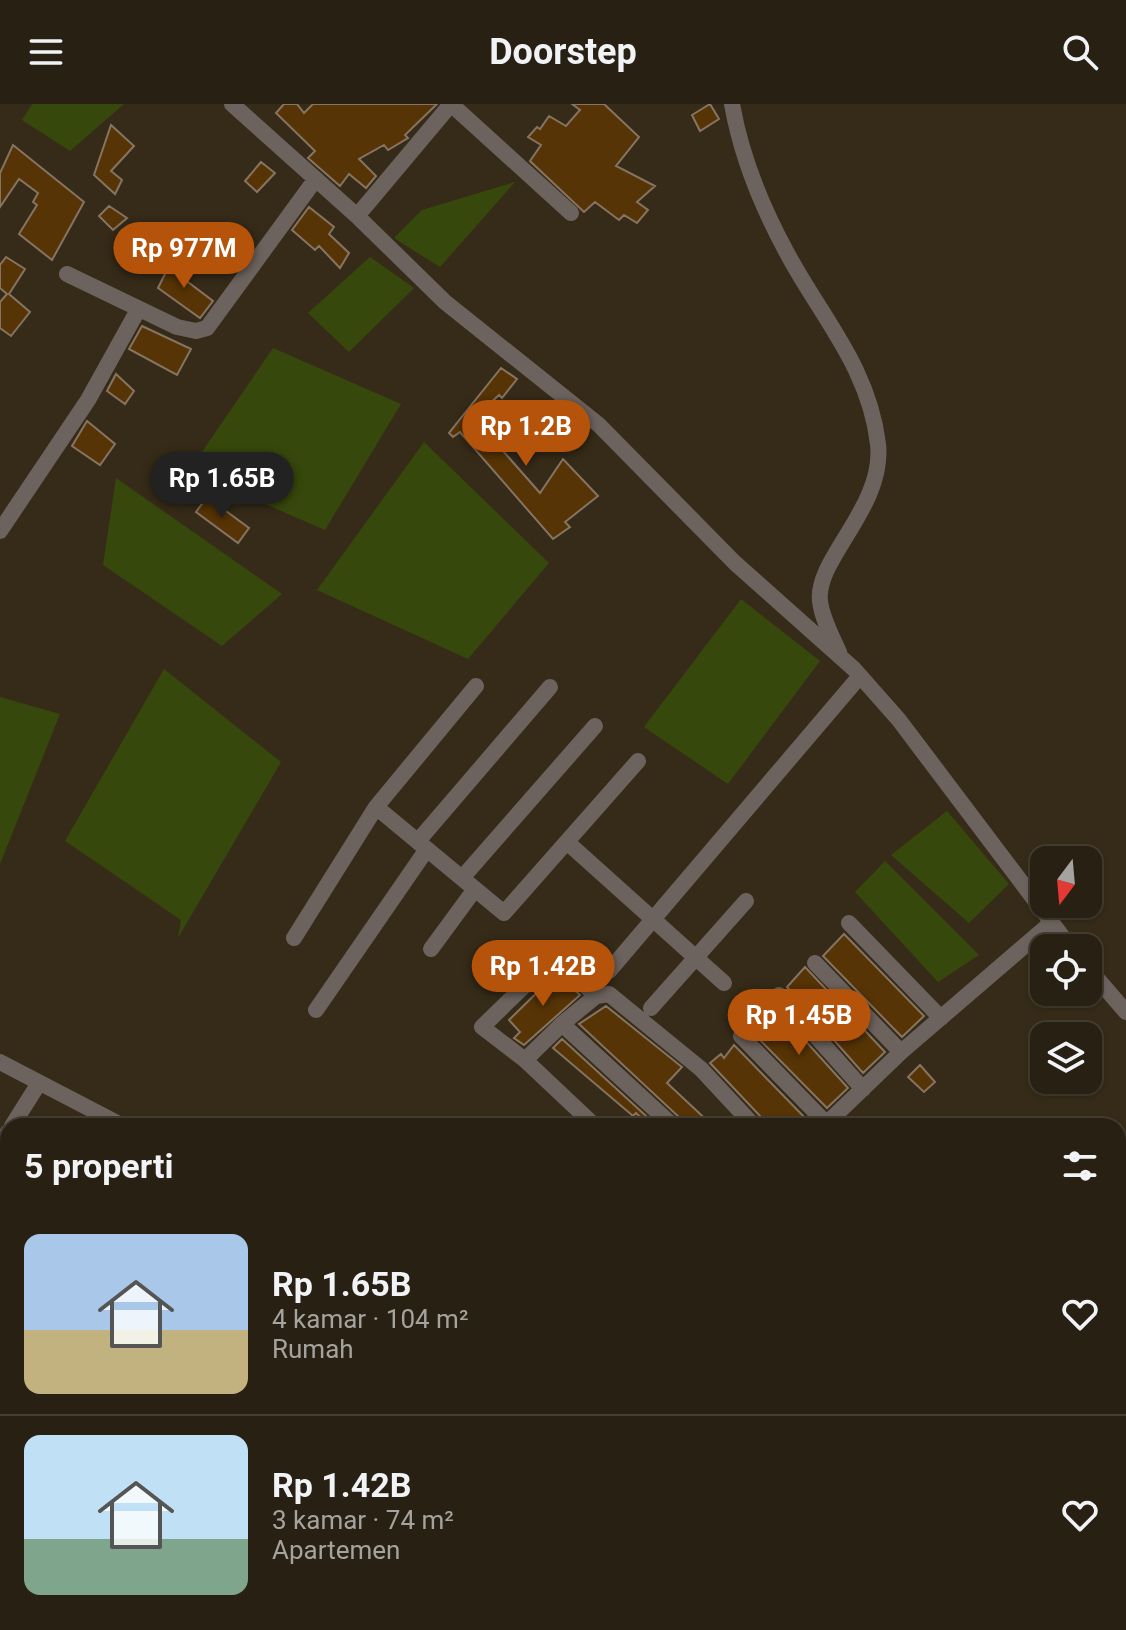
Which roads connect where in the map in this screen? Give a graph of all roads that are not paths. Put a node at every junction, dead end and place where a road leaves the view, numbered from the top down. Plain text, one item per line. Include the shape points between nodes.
1 (232, 104) edge
2 (732, 104) edge
3 (315, 180) junction
4 (571, 213) dead end
5 (357, 216) junction
6 (67, 274) dead end
7 (138, 310) junction
8 (0, 531) edge
9 (842, 658) junction
10 (860, 676) junction
11 (476, 686) dead end
12 (550, 687) dead end
13 (595, 726) dead end
14 (638, 761) dead end
15 (376, 807) junction
16 (568, 843) junction
17 (423, 845) junction
18 (462, 878) junction
19 (475, 889) junction
20 (746, 901) dead end
21 (654, 918) junction
22 (849, 923) dead end
23 (1051, 923) junction
24 (1060, 934) edge
25 (294, 938) dead end
26 (431, 949) dead end
27 (696, 956) junction
28 (815, 963) dead end
29 (609, 971) dead end
30 (724, 983) dead end
31 (1102, 984) edge
32 (779, 995) dead end
33 (596, 996) junction
34 (651, 1008) dead end
35 (316, 1010) dead end
36 (1126, 1012) edge
37 (941, 1018) junction
38 (562, 1024) junction
39 (741, 1036) dead end
40 (901, 1052) junction
41 (525, 1060) junction
42 (0, 1062) edge
43 (39, 1083) junction
44 (863, 1089) junction
45 (17, 1118) edge
46 (107, 1118) edge
47 (587, 1118) edge
48 (664, 1118) edge
49 (747, 1118) edge
50 (818, 1118) edge
51 (832, 1118) edge

1 - 3 street
2 - 9 street via 753,178 787,253 845,345 867,397 878,445 874,488 821,583 822,615
3 - 5 street
3 - 7 street via 207,328 177,327
4 - 5 street via 451,104
5 - 9 street via 445,302 599,425 735,563
6 - 7 street
7 - 8 street via 88,400
9 - 10 street
10 - 21 street
10 - 23 street
11 - 15 street
12 - 17 street
13 - 18 street
14 - 16 street
15 - 17 street
15 - 25 street
16 - 19 street via 504,913
16 - 21 street
17 - 18 street
17 - 35 street
18 - 19 street
19 - 26 street
20 - 27 street
21 - 27 street
21 - 29 street
22 - 37 street
23 - 24 street
23 - 37 street
27 - 30 street
27 - 34 street
28 - 40 street
31 - 36 street
32 - 44 street
33 - 38 street
33 - 41 street via 555,956 482,1027
33 - 49 street via 609,994 701,1069
37 - 40 street
38 - 41 street
38 - 48 street
39 - 50 street
40 - 44 street
41 - 47 street
42 - 43 street
43 - 45 street
43 - 46 street
44 - 51 street

